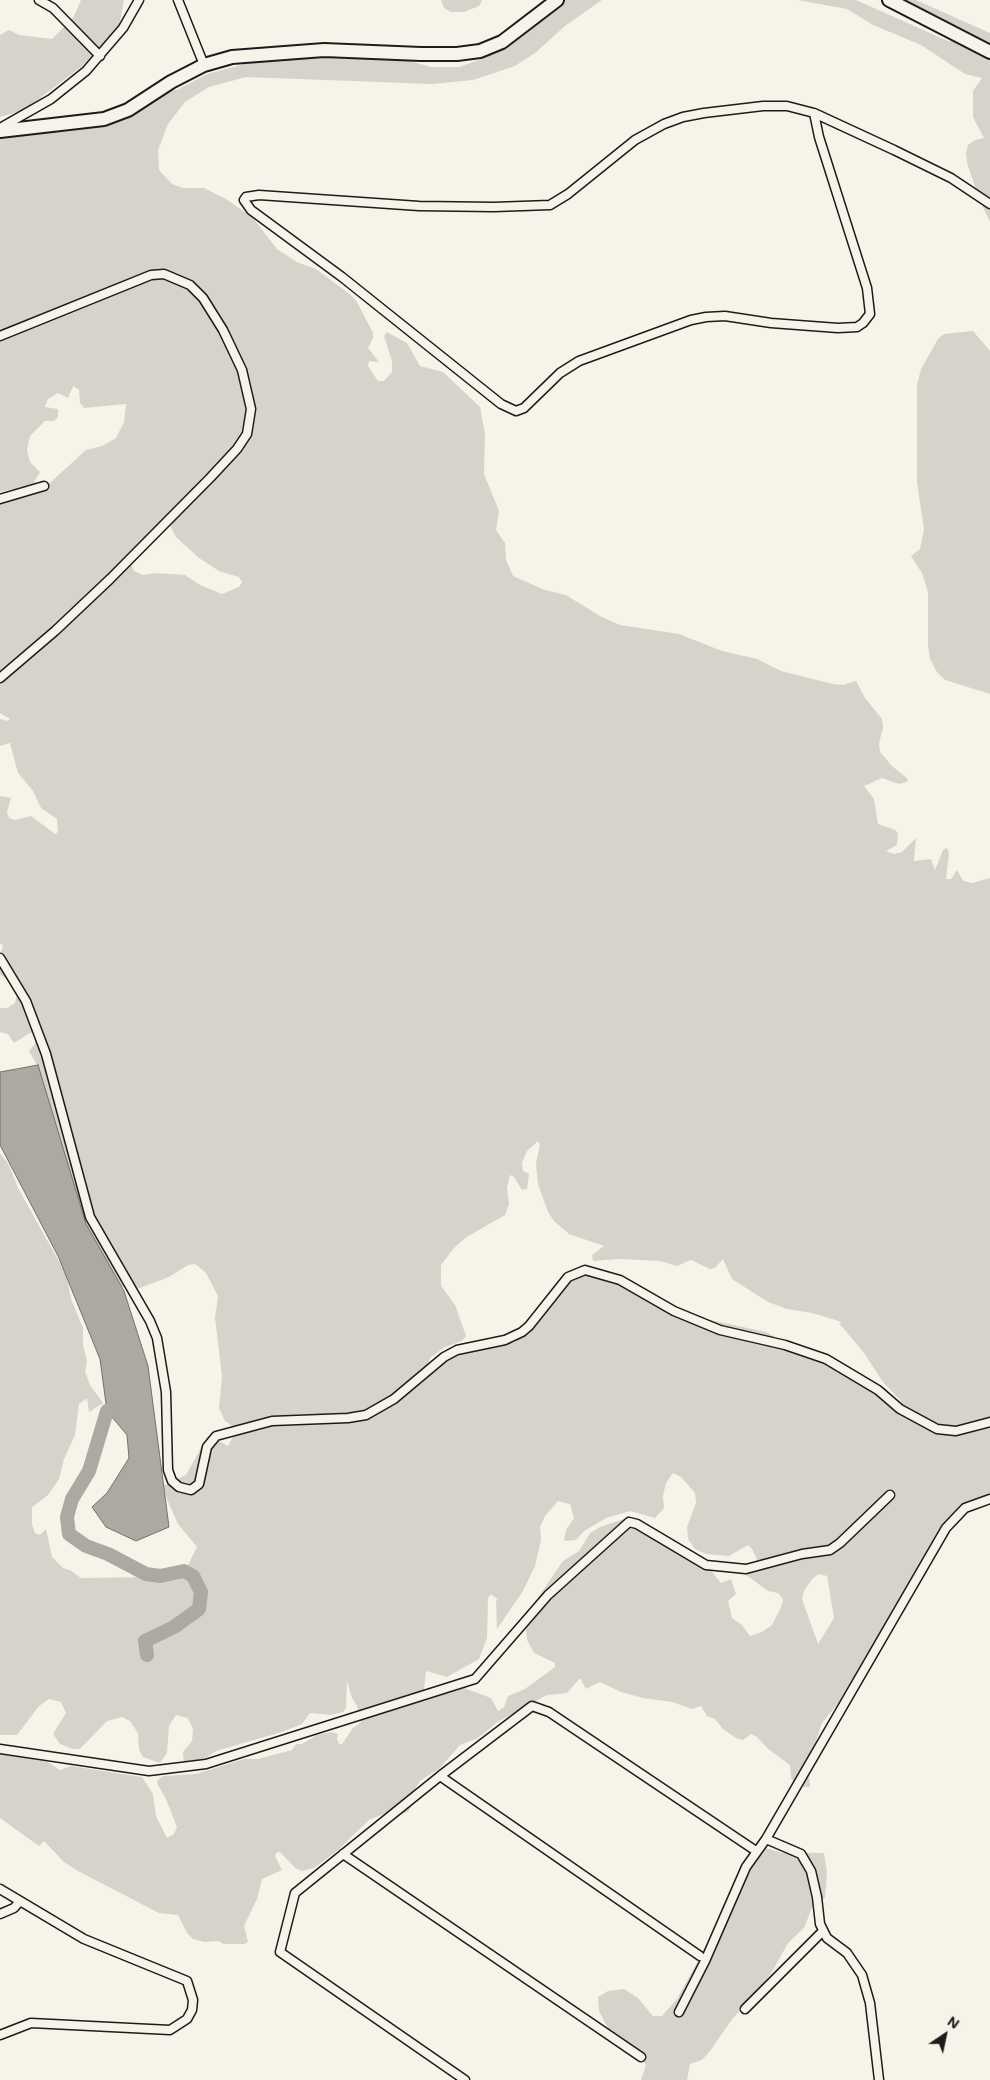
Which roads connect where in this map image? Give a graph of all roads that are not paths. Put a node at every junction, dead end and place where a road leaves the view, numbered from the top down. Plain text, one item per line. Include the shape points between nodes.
1 (39, 0) edge
2 (139, 0) edge
3 (178, 0) edge
4 (557, 0) edge
5 (889, 0) edge
6 (990, 52) edge
7 (100, 56) junction
8 (204, 65) junction
9 (814, 113) junction
10 (0, 130) edge
11 (990, 204) edge
12 (0, 336) edge
13 (44, 486) dead end
14 (0, 499) edge
15 (0, 678) edge
16 (0, 958) edge
17 (990, 1422) edge
18 (890, 1495) dead end
19 (990, 1499) edge
20 (0, 1750) edge
21 (440, 1776) junction
22 (766, 1839) junction
23 (756, 1851) junction
24 (343, 1854) junction
25 (0, 1889) edge
26 (20, 1901) junction
27 (0, 1914) edge
28 (823, 1930) junction
29 (700, 1956) dead end
30 (745, 2009) dead end
31 (679, 2012) dead end
32 (0, 2034) edge
33 (640, 2057) dead end
34 (465, 2080) edge
35 (879, 2080) edge

1 - 7 street via 53,8
2 - 7 street via 123,28
3 - 8 street
4 - 8 main road via 502,42 480,51 448,54 306,51 232,57
5 - 6 main road
7 - 10 street via 51,100
8 - 10 main road via 128,110 104,119
9 - 9 street via 867,288 871,306 864,323 857,327 838,328 725,316 691,320 579,361 560,373 524,408 516,411 501,404 349,282 251,210 244,200 259,195 418,206 539,206 557,201 635,140 683,117 763,106 787,106
9 - 11 street via 951,178
12 - 15 street via 151,275 164,274 190,285 204,298 224,330 242,370 251,409 247,434 210,478 110,580
13 - 14 street
16 - 17 street via 26,1001 46,1054 90,1217 157,1338 166,1392 168,1470 179,1486 191,1490 199,1484 207,1448 216,1436 272,1421 366,1415 394,1399 444,1356 505,1340 522,1332 568,1277 585,1270 620,1280 674,1311 720,1330 785,1345 826,1359 878,1390 900,1410 937,1429 956,1431
18 - 20 street via 830,1550 746,1569 706,1565 629,1522 548,1595 475,1679 206,1764 149,1771
19 - 22 street via 965,1508 946,1528
21 - 23 street via 532,1706 549,1712
21 - 24 street
21 - 29 street
22 - 23 street
22 - 28 street via 801,1854 811,1871
23 - 31 street
24 - 33 street
24 - 34 street via 295,1893 280,1952
25 - 26 street
26 - 27 street via 14,1908
26 - 32 street via 84,1939 187,1981 193,2005 183,2022 170,2030 31,2023
28 - 30 street
28 - 35 street via 827,1938 848,1953 862,1975 870,2003

